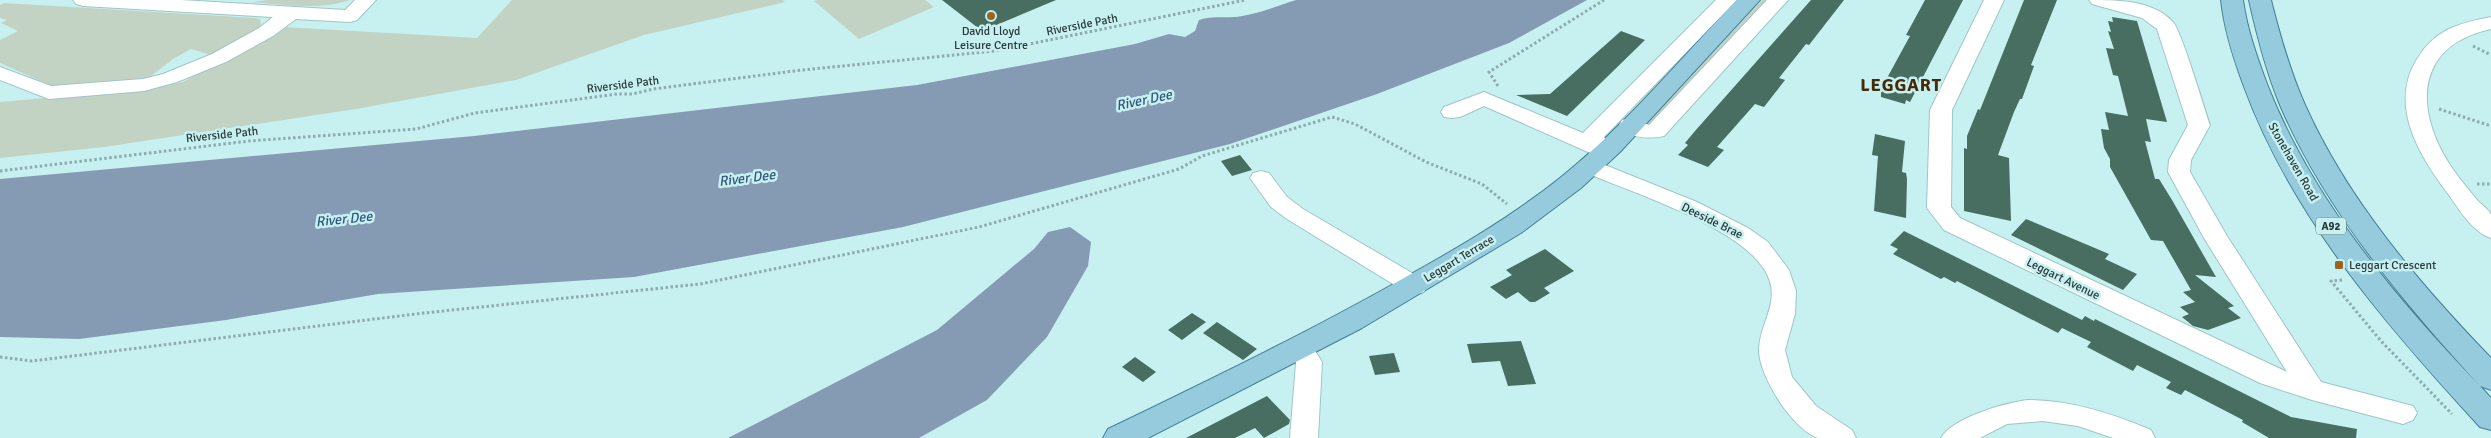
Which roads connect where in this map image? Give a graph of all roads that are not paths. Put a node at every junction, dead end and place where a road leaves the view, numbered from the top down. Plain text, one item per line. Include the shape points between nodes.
1 (83, 0) edge
2 (366, 0) edge
3 (1727, 0) edge
4 (1749, 0) edge
5 (1778, 0) edge
6 (1994, 0) edge
7 (2098, 0) edge
8 (2232, 0) edge
9 (2260, 0) edge
10 (292, 12) junction
11 (2491, 23) edge
12 (0, 73) edge
13 (1452, 112) dead end
14 (1630, 125) junction
15 (1598, 158) junction
16 (1261, 178) dead end
17 (2491, 230) edge
18 (1415, 286) junction
19 (1300, 348) junction
20 (2491, 378) edge
21 (2312, 390) junction
22 (2403, 413) dead end
23 (2491, 418) edge
24 (1119, 438) edge
25 (1304, 438) edge
26 (1842, 438) edge
27 (1956, 438) edge
28 (2141, 438) edge

1 - 10 street
2 - 10 street via 350,16
3 - 15 street via 1591,137
4 - 14 main road, Leggart Terrace
5 - 14 street via 1656,131 1646,132
6 - 21 street, Leggart Avenue via 1941,110 1938,193 1939,208 1944,217 1963,231 2221,355
7 - 21 street via 2149,14 2166,26 2199,125 2179,160 2179,172 2216,238
8 - 23 main road, Stonehaven Road / A92 via 2251,77 2286,154 2330,225 2365,273
9 - 20 main road, Stonehaven Road / A92 via 2284,83 2314,148 2333,180 2411,287
10 - 12 street via 266,32 219,58 144,85 48,93
11 - 17 street via 2450,36 2434,49 2424,63 2416,103 2420,126 2432,151 2454,186
13 - 15 street, Deeside Brae via 1484,98
14 - 15 main road, Leggart Terrace
15 - 18 main road, Leggart Terrace via 1526,217
15 - 26 street, Deeside Brae via 1716,220 1763,251 1773,262 1784,294 1772,349 1781,381 1808,415 1828,432
16 - 18 street via 1279,202 1295,214
18 - 19 main road, Leggart Terrace
19 - 24 main road, Leggart Terrace
19 - 25 street via 1309,362
21 - 22 street, Leggart Avenue
27 - 28 street via 1995,418 2033,411 2065,414 2108,424

